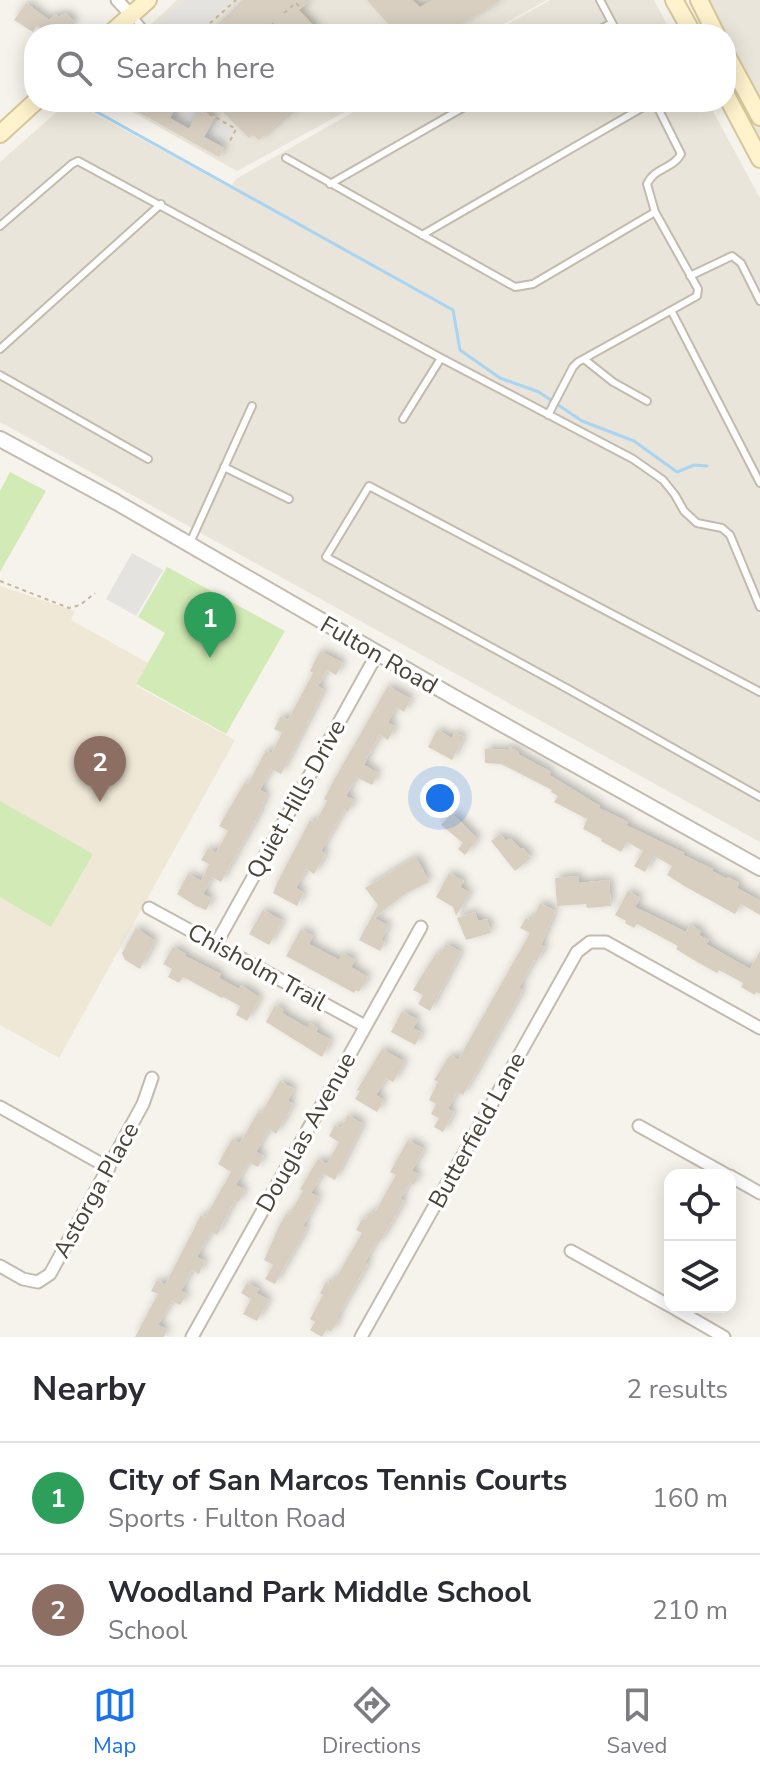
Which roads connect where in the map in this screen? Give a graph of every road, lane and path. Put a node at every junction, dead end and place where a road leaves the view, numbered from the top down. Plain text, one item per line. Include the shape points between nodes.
1 (117, 0) edge
2 (148, 0) edge
3 (236, 0) edge
4 (600, 0) edge
5 (674, 0) edge
6 (699, 0) edge
7 (284, 13) dead end
8 (131, 15) junction
9 (612, 23) edge
10 (121, 24) edge
11 (139, 24) edge
12 (209, 24) edge
13 (315, 24) edge
14 (687, 24) edge
15 (711, 24) edge
16 (736, 73) edge
17 (24, 112) edge
18 (209, 112) edge
19 (456, 112) edge
20 (636, 112) edge
21 (658, 112) edge
22 (735, 112) edge
23 (760, 117) edge
24 (0, 134) edge
25 (229, 143) dead end
26 (286, 158) dead end
27 (760, 159) edge
28 (330, 184) junction
29 (161, 204) junction
30 (655, 212) junction
31 (0, 226) edge
32 (422, 235) junction
33 (690, 276) junction
34 (758, 292) edge
35 (760, 301) edge
36 (672, 312) junction
37 (0, 349) edge
38 (441, 358) junction
39 (584, 359) junction
40 (0, 375) edge
41 (647, 401) dead end
42 (252, 406) dead end
43 (548, 415) junction
44 (403, 419) dead end
45 (0, 439) edge
46 (148, 459) dead end
47 (224, 467) junction
48 (760, 483) edge
49 (289, 499) dead end
50 (189, 545) junction
51 (0, 581) edge
52 (95, 593) dead end
53 (760, 607) edge
54 (377, 654) junction
55 (760, 692) edge
56 (760, 797) edge
57 (760, 868) edge
58 (149, 908) dead end
59 (421, 927) dead end
60 (216, 944) junction
61 (365, 1026) junction
62 (760, 1028) edge
63 (152, 1078) dead end
64 (0, 1107) edge
65 (639, 1126) dead end
66 (109, 1168) junction
67 (716, 1169) edge
68 (736, 1180) edge
69 (760, 1193) edge
70 (571, 1251) dead end
71 (0, 1266) edge
72 (664, 1302) edge
73 (684, 1313) edge
74 (192, 1337) edge
75 (361, 1337) edge
76 (724, 1337) edge

1 - 8 street
2 - 8 main road
3 - 12 path
4 - 9 lane
5 - 14 main road
6 - 15 main road
7 - 13 path via 296,3
8 - 10 main road
8 - 11 lane
16 - 23 main road
17 - 24 main road
18 - 25 path via 236,129
19 - 28 lane
20 - 32 lane
21 - 30 lane via 681,154 652,174 647,184
22 - 27 main road
26 - 28 lane
28 - 32 lane
29 - 31 lane via 78,161
29 - 37 lane
29 - 38 lane
30 - 32 lane via 533,284 515,287
30 - 33 lane
33 - 34 lane via 732,256
33 - 36 lane via 697,296
34 - 35 lane
36 - 39 lane
36 - 48 lane
38 - 43 lane
38 - 44 lane
39 - 41 lane
39 - 43 lane via 573,367
40 - 46 lane
42 - 47 lane
43 - 53 lane via 633,459 663,480 697,523 730,535
45 - 50 street, Fulton Road
47 - 49 lane
47 - 50 lane
50 - 54 street, Fulton Road
51 - 52 path via 69,608
54 - 57 street, Fulton Road
54 - 60 street, Quiet Hills Drive
55 - 56 lane via 369,486 326,557
58 - 60 street, Chisholm Trail
59 - 61 street, Douglas Avenue
60 - 61 street, Chisholm Trail
61 - 74 street, Douglas Avenue
62 - 75 street, Butterfield Lane via 606,942 590,942 577,952
63 - 66 street, Astorga Place
64 - 66 street
65 - 67 street
66 - 71 street, Astorga Place via 50,1274 38,1282
68 - 69 street
70 - 72 street
73 - 76 street

